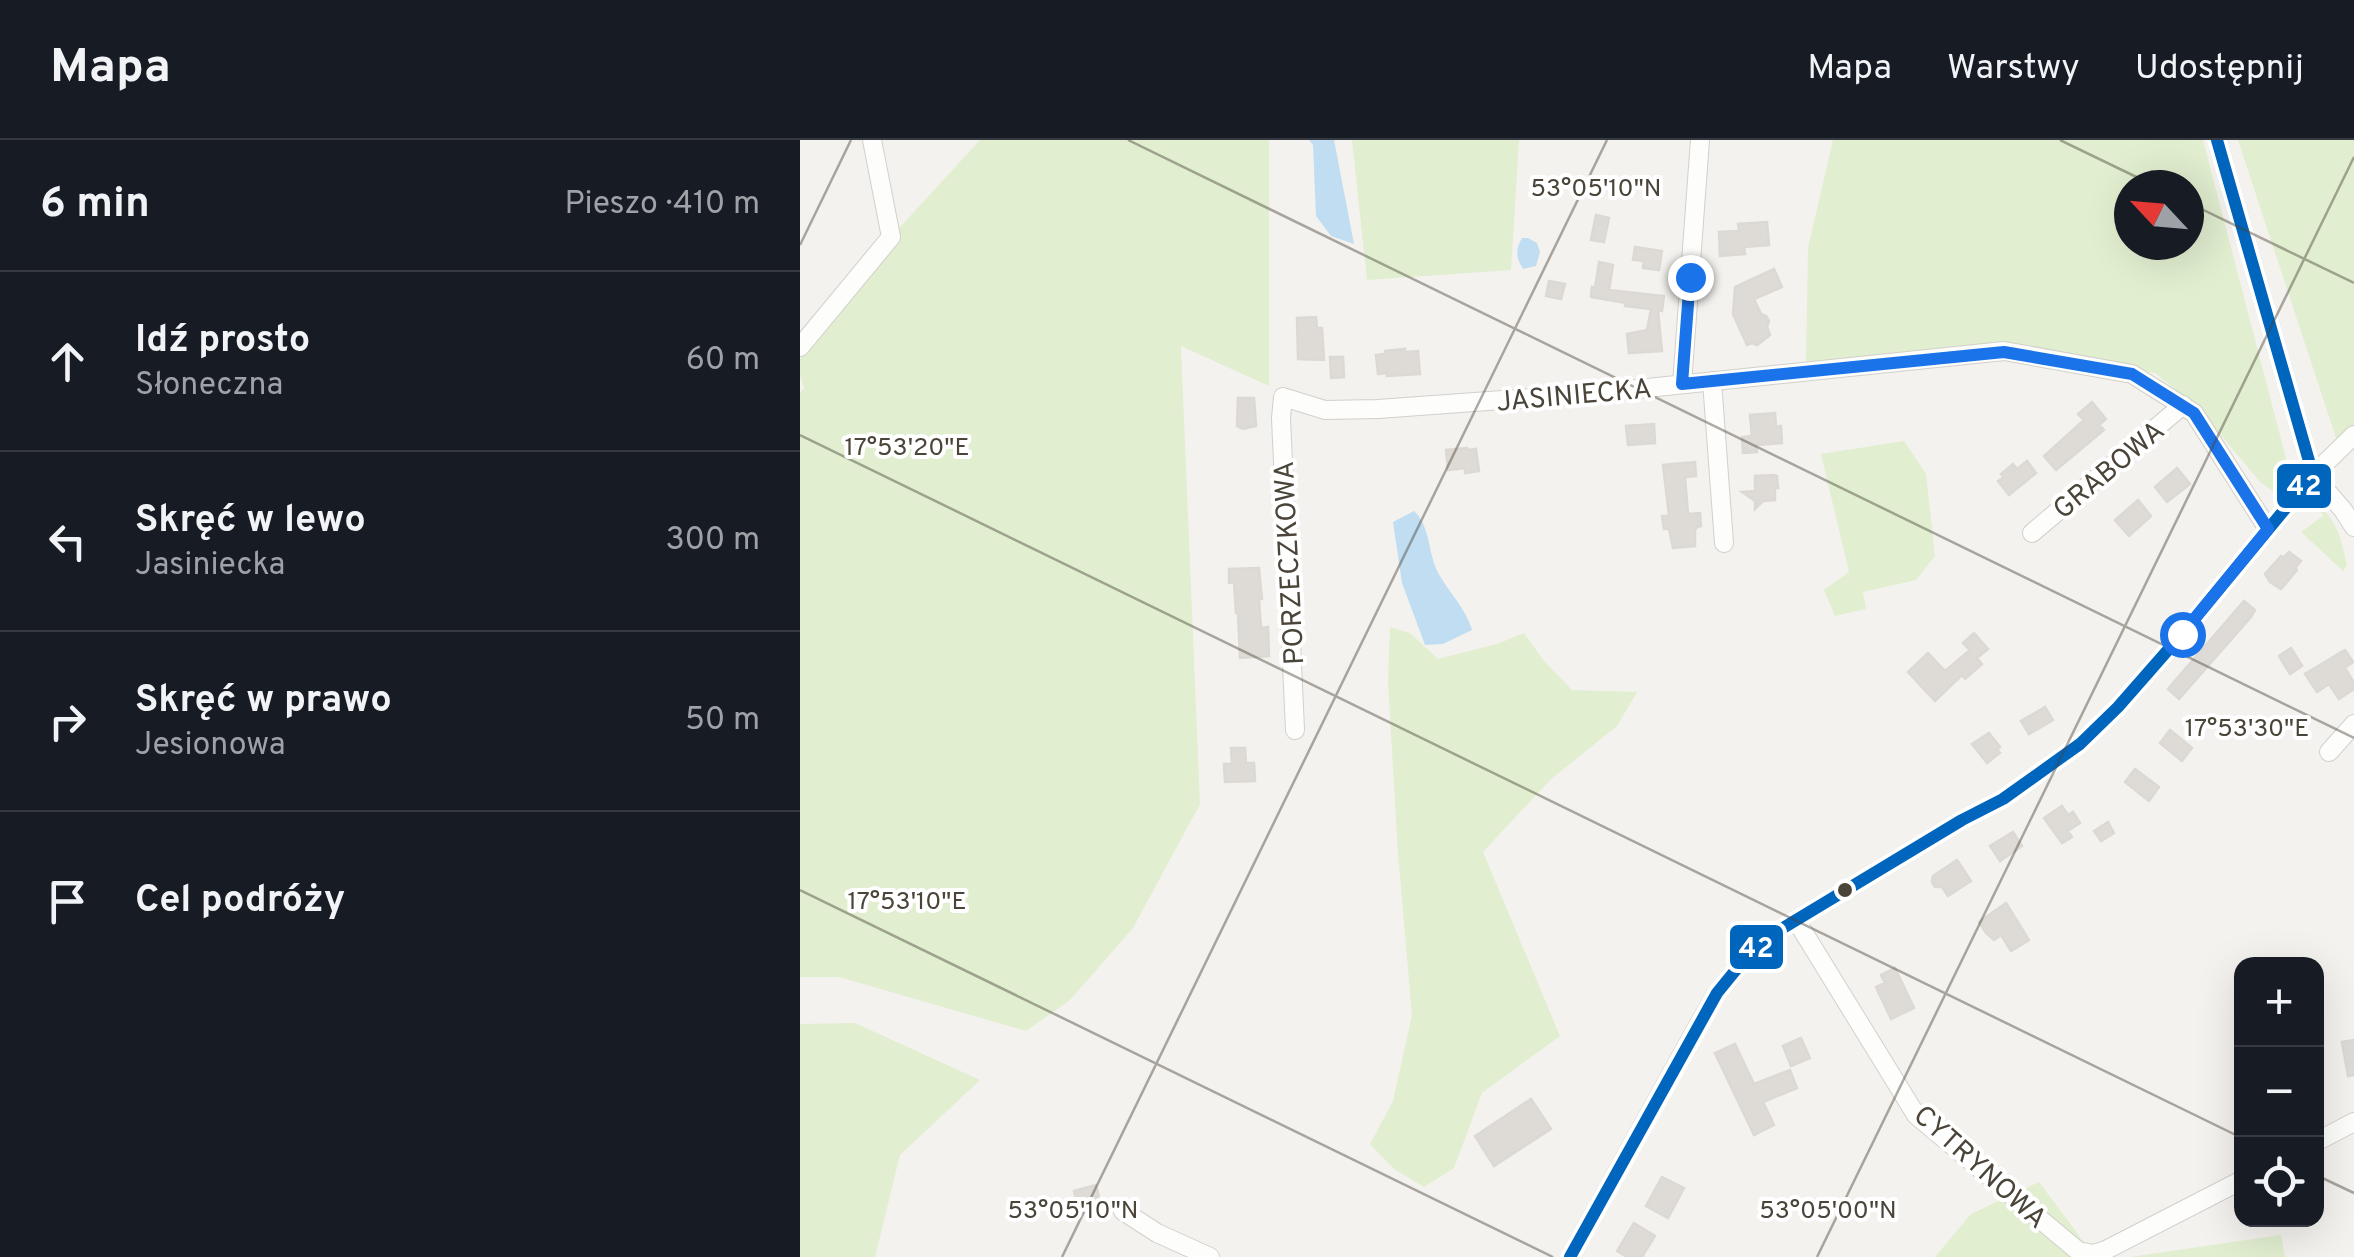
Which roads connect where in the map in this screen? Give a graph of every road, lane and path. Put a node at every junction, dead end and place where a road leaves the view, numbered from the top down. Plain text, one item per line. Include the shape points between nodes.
1 (872, 140) edge
2 (1700, 140) edge
3 (2217, 140) edge
4 (800, 347) edge
5 (1712, 381) junction
6 (1682, 384) junction
7 (1283, 397) joint
8 (2184, 405) junction
9 (2354, 435) edge
10 (2313, 476) junction
11 (2354, 527) edge
12 (2268, 529) junction
13 (2032, 533) dead end
14 (1724, 543) dead end
15 (2354, 724) edge
16 (1295, 730) dead end
17 (2329, 752) dead end
18 (1796, 920) junction
19 (2354, 1122) edge
20 (2324, 1138) edge
21 (2234, 1184) edge
22 (1123, 1211) dead end
23 (1210, 1257) edge
24 (1570, 1257) edge

1 - 4 street via 892,237
2 - 6 street
3 - 10 street
5 - 6 street, JASINIECKA
5 - 8 street, JASINIECKA via 2004,352 2132,374
5 - 14 street
6 - 7 street, JASINIECKA via 1378,409 1325,410
7 - 16 street, PORZECZKOWA
8 - 12 street, JASINIECKA
8 - 13 street, GRABOWA
9 - 10 street
10 - 11 street
10 - 12 street
12 - 18 street via 2080,744 2003,799
15 - 17 street
18 - 21 street, CYTRYNOWA via 1916,1115 2078,1252 2106,1250
18 - 24 street via 1748,955 1717,994
19 - 20 street
22 - 23 street

